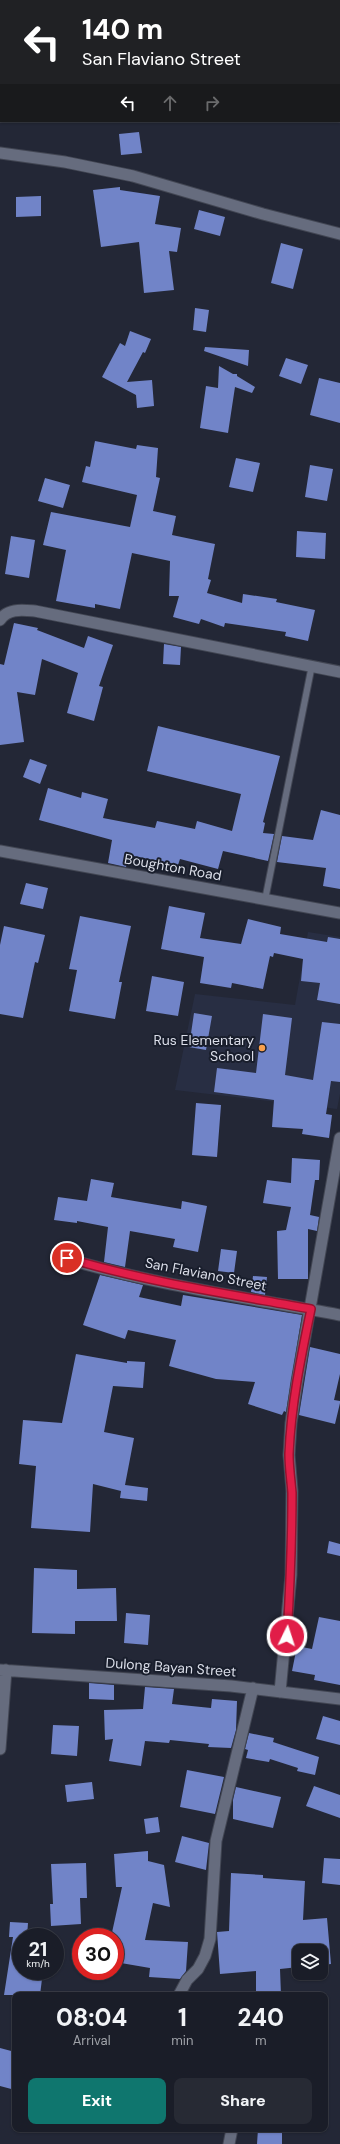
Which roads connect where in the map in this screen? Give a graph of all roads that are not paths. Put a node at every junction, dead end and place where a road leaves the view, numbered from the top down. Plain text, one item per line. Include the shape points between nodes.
1 (0, 153) edge
2 (340, 234) edge
3 (0, 620) edge
4 (312, 665) junction
5 (340, 672) edge
6 (0, 851) edge
7 (265, 900) junction
8 (340, 913) edge
9 (340, 1138) edge
10 (67, 1258) dead end
11 (311, 1309) junction
12 (340, 1315) edge
13 (3, 1670) edge
14 (253, 1688) junction
15 (280, 1692) junction
16 (340, 1699) edge
17 (0, 1749) edge
18 (181, 1992) edge
19 (231, 2132) edge
20 (229, 2144) edge

1 - 2 street via 65,162 133,176
3 - 4 street via 14,611 35,611
4 - 5 street
4 - 7 lane
6 - 7 street, Boughton Road
7 - 8 street, Boughton Road
9 - 11 street
10 - 11 street, San Flaviano Street via 98,1268 186,1287
11 - 12 street, San Flaviano Street
11 - 15 street via 291,1423 291,1575
13 - 14 street, Dulong Bayan Street
13 - 17 street
14 - 15 street, Dulong Bayan Street
14 - 18 street via 216,1841 210,1939 198,1969 187,1980
15 - 16 street, Dulong Bayan Street
19 - 20 street

